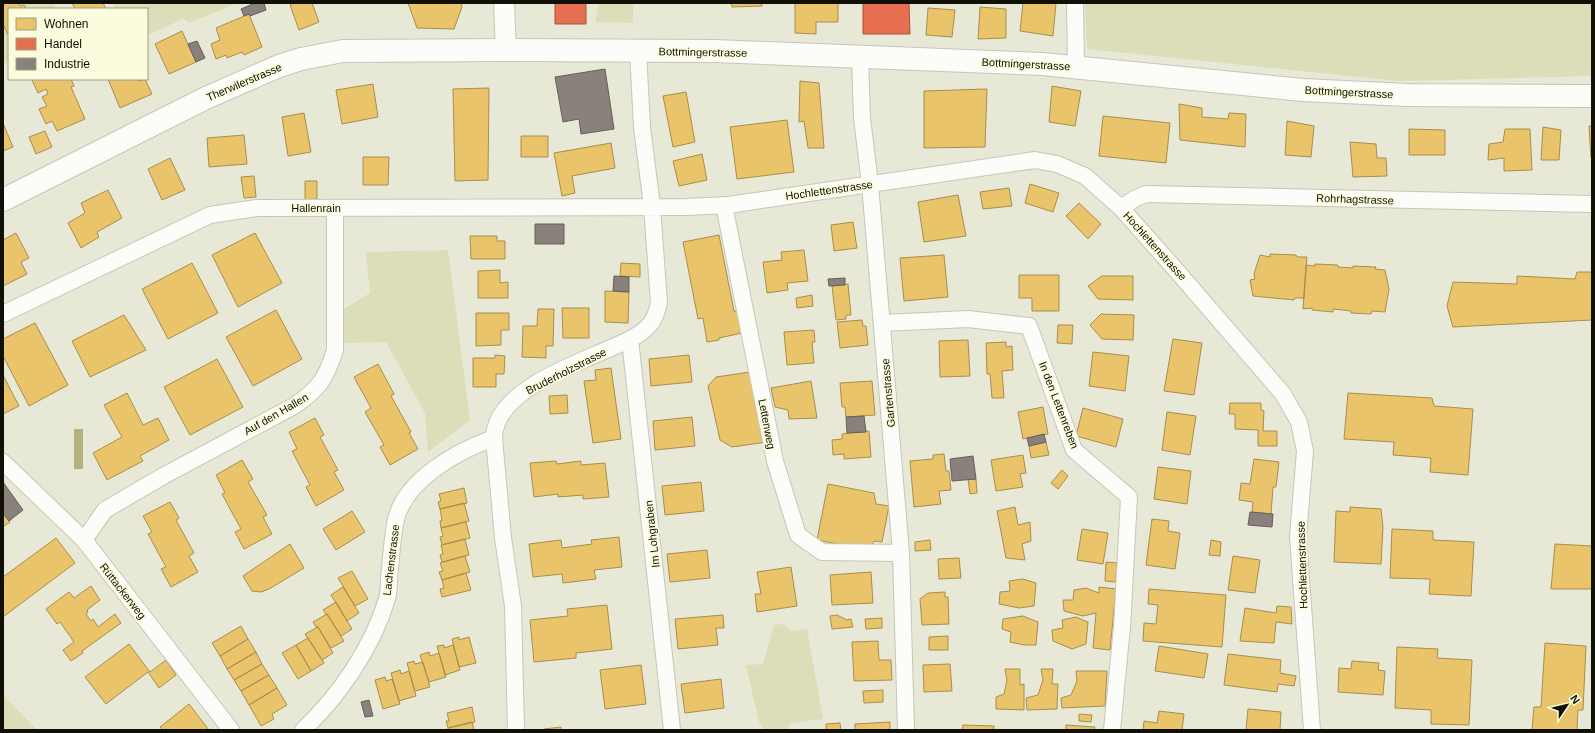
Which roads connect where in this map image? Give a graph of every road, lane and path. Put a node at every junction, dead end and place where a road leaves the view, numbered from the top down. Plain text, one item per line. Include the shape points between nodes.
1 (504, 3) edge
2 (1075, 3) edge
3 (506, 50) junction
4 (638, 51) junction
5 (860, 57) junction
6 (1076, 67) junction
7 (1592, 96) edge
8 (870, 184) junction
9 (3, 200) edge
10 (1592, 204) edge
11 (724, 205) junction
12 (652, 206) junction
13 (335, 208) junction
14 (1121, 208) junction
15 (3, 314) edge
16 (882, 323) junction
17 (630, 339) junction
18 (494, 438) junction
19 (3, 462) edge
20 (84, 540) junction
21 (901, 553) junction
22 (231, 730) edge
23 (303, 730) edge
24 (516, 730) edge
25 (672, 730) edge
26 (906, 730) edge
27 (1112, 730) edge
28 (1312, 730) edge

1 - 3 street
2 - 6 street
3 - 4 main road, Bottmingerstrasse
3 - 9 main road, Therwilerstrasse via 343,51 301,59 206,98
4 - 5 main road, Bottmingerstrasse via 715,51
4 - 12 street, Bruderholzstrasse via 642,127
5 - 6 main road, Bottmingerstrasse
5 - 8 street, Gartenstrasse via 862,118
6 - 7 main road, Bottmingerstrasse via 1303,90 1407,95
8 - 11 street, Hochlettenstrasse
8 - 14 street, Hochlettenstrasse via 1035,160 1057,164 1085,176
8 - 16 street, Gartenstrasse
10 - 14 street, Rohrhagstrasse via 1146,194
11 - 12 street, Hochlettenstrasse
11 - 21 street, Lettenweg via 775,461 798,534 822,552
12 - 13 street, Hallenrain
12 - 17 street, Bruderholzstrasse via 659,303 652,322
13 - 15 street, Hallenrain via 257,208 210,215
13 - 20 street, Auf den Hallen via 335,350 328,373 311,395 294,406 105,510
14 - 28 street, Hochlettenstrasse via 1283,394 1298,422 1305,451 1298,537
16 - 21 street, Gartenstrasse
16 - 27 street, In den Lettenreben via 968,319 1030,326 1074,450 1129,496 1122,627
17 - 18 street, Bruderholzstrasse via 562,370 522,392 497,423
17 - 25 street, Im Lohgraben
18 - 23 street, Lachenstrasse via 457,454 429,473 408,493 395,522 387,598 372,639 349,677
18 - 24 street, Bruderholzstrasse via 503,538 513,606
19 - 20 street, Rüttackerweg
20 - 22 street, Rüttackerweg
21 - 26 street, Gartenstrasse

